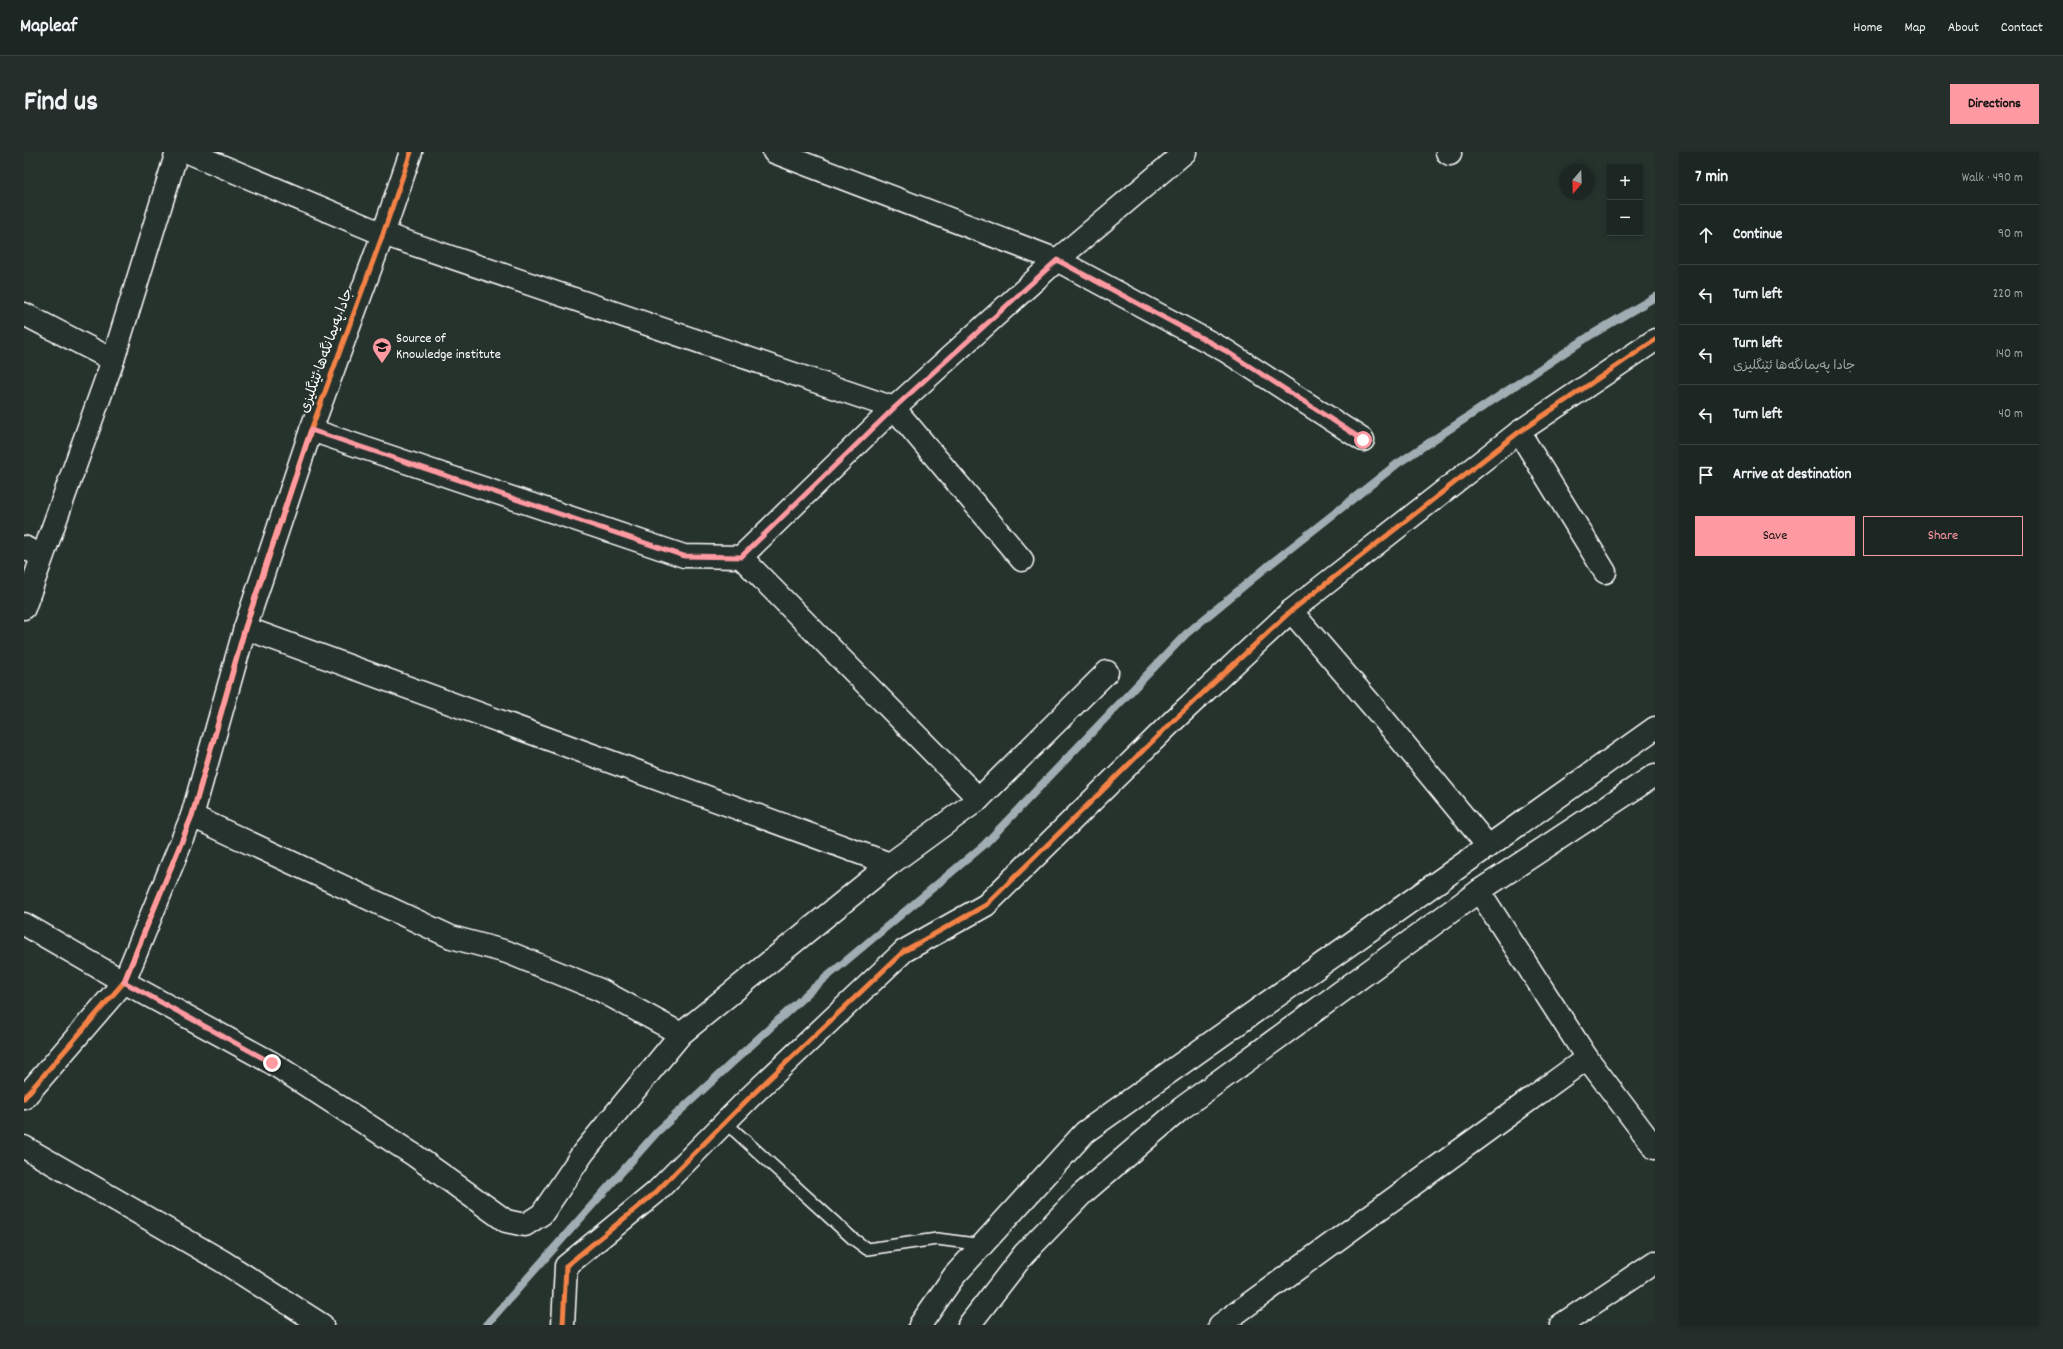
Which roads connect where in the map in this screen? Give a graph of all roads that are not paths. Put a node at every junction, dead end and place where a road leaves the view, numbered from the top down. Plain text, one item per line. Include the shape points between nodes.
1 (177, 152) edge
2 (188, 152) edge
3 (411, 152) edge
4 (774, 152) edge
5 (1185, 152) edge
6 (383, 234) junction
7 (1057, 260) junction
8 (24, 314) edge
9 (1655, 340) edge
10 (113, 360) junction
11 (894, 408) junction
12 (311, 430) junction
13 (1518, 432) junction
14 (1363, 440) dead end
15 (33, 552) edge
16 (741, 557) junction
17 (1022, 560) dead end
18 (1605, 572) dead end
19 (24, 608) edge
20 (1291, 611) junction
21 (245, 628) junction
22 (1107, 672) dead end
23 (1655, 728) edge
24 (1654, 778) edge
25 (979, 799) junction
26 (192, 816) junction
27 (1488, 846) junction
28 (890, 864) junction
29 (1479, 891) junction
30 (24, 924) edge
31 (124, 982) junction
32 (681, 1034) junction
33 (1587, 1058) junction
34 (24, 1098) edge
35 (725, 1122) junction
36 (24, 1147) edge
37 (1655, 1148) edge
38 (983, 1245) junction
39 (1655, 1262) edge
40 (322, 1325) edge
41 (562, 1325) edge
42 (920, 1325) edge
43 (969, 1325) edge
44 (1220, 1325) edge
45 (1561, 1325) edge

1 - 10 street
2 - 6 street
3 - 6 street, جادا په‌يمانگه‌ها ئێنگليزى
4 - 7 street
5 - 7 street
6 - 11 street
6 - 12 street, جادا په‌يمانگه‌ها ئێنگليزى
7 - 11 street
7 - 14 street via 1226,351
8 - 10 street
9 - 13 street
10 - 15 street
11 - 16 street
11 - 17 street
12 - 16 street via 684,556
12 - 21 street, جادا په‌يمانگه‌ها ئێنگليزى
13 - 18 street
13 - 20 street
15 - 19 street
16 - 25 street
20 - 27 street
20 - 35 street via 1176,718 986,905 904,951
21 - 26 street, جادا په‌يمانگه‌ها ئێنگليزى
21 - 28 street
22 - 25 street
23 - 27 street
24 - 29 street
25 - 28 street
26 - 31 street, جادا په‌يمانگه‌ها ئێنگليزى
26 - 32 street via 451,937 507,952 600,990
27 - 38 street via 1085,1132
28 - 32 street
29 - 33 street
29 - 43 street via 1182,1108 1082,1194 1024,1254
30 - 31 street
31 - 32 street via 272,1063 414,1155 506,1221 525,1225 542,1214 583,1154
31 - 34 street, جادا په‌يمانگه‌ها ئێنگليزى
33 - 37 street
33 - 44 street
35 - 38 lane via 852,1238 868,1249 937,1239
35 - 41 street via 655,1193 566,1266
36 - 40 street via 222,1261
38 - 42 street via 954,1276
39 - 45 street

